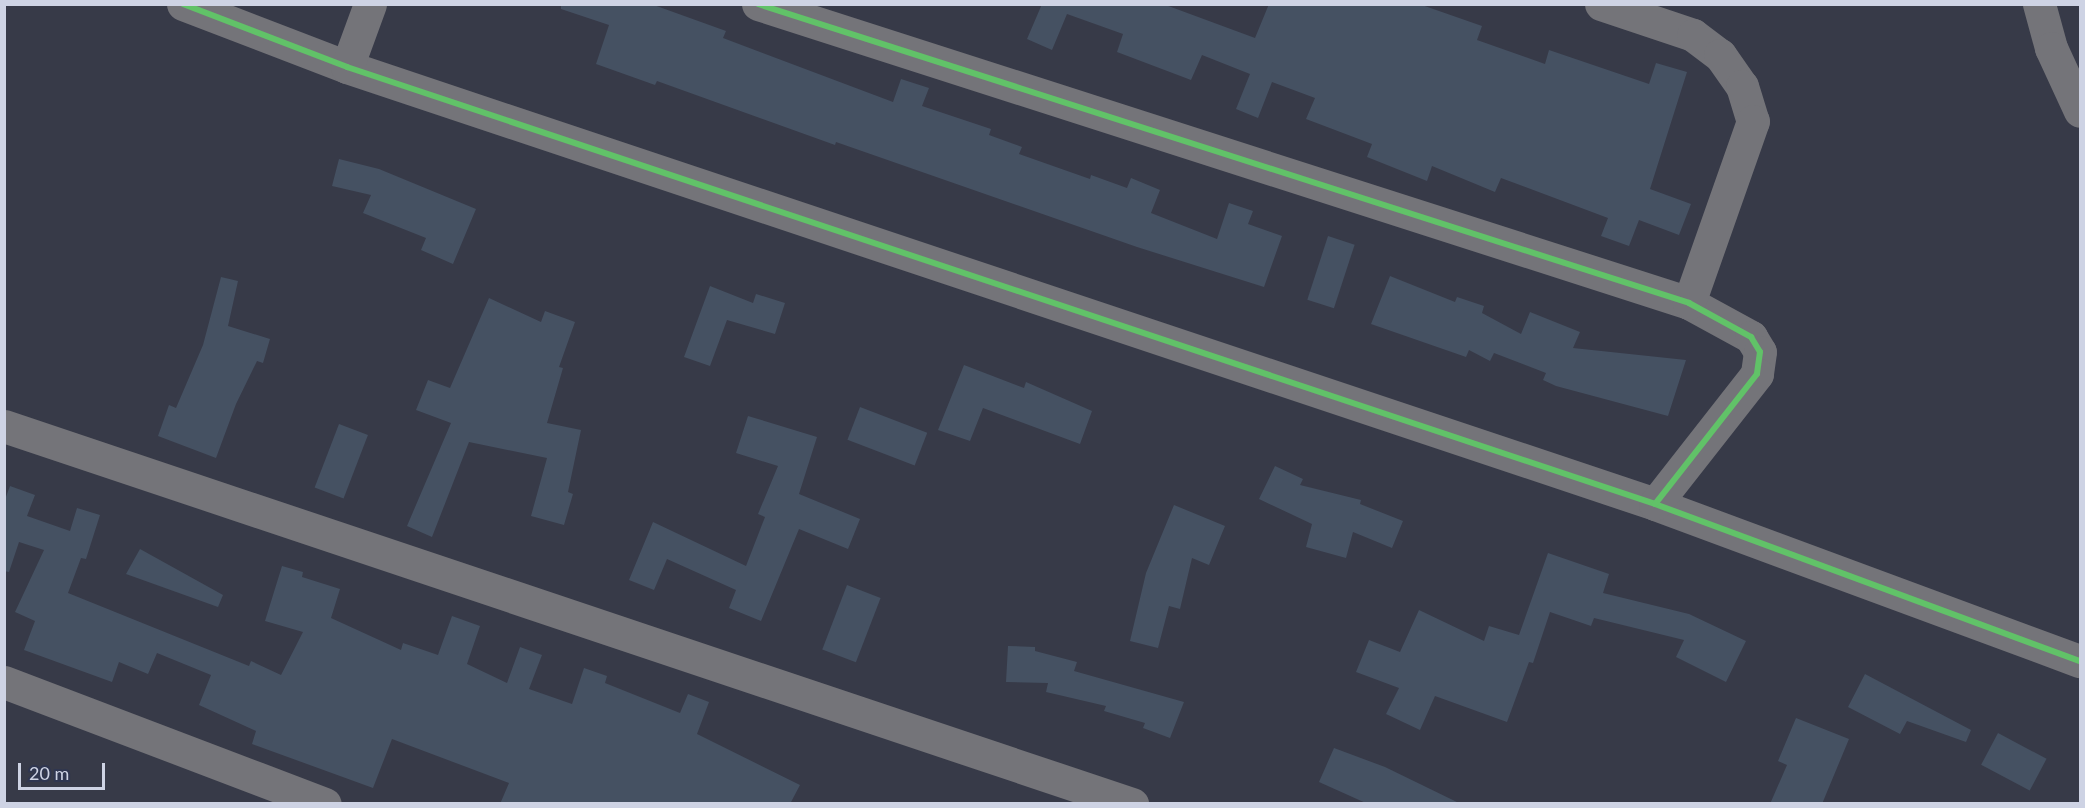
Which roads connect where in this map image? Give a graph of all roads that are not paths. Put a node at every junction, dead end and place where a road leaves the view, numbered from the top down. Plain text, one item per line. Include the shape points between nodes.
1 (183, 4) edge
2 (370, 4) edge
3 (758, 4) edge
4 (1601, 4) edge
5 (2039, 4) edge
6 (347, 67) junction
7 (2080, 111) edge
8 (1689, 303) junction
9 (4, 426) edge
10 (1655, 504) junction
11 (2080, 661) edge
12 (4, 682) edge
13 (325, 804) edge
14 (1132, 804) edge

1 - 6 street
2 - 6 street
3 - 8 street
4 - 8 street via 1693,35 1720,55 1742,86 1753,121
5 - 7 street via 2051,48
6 - 10 street
8 - 10 street via 1751,337 1760,352 1757,374
9 - 14 street
10 - 11 street
12 - 13 street

